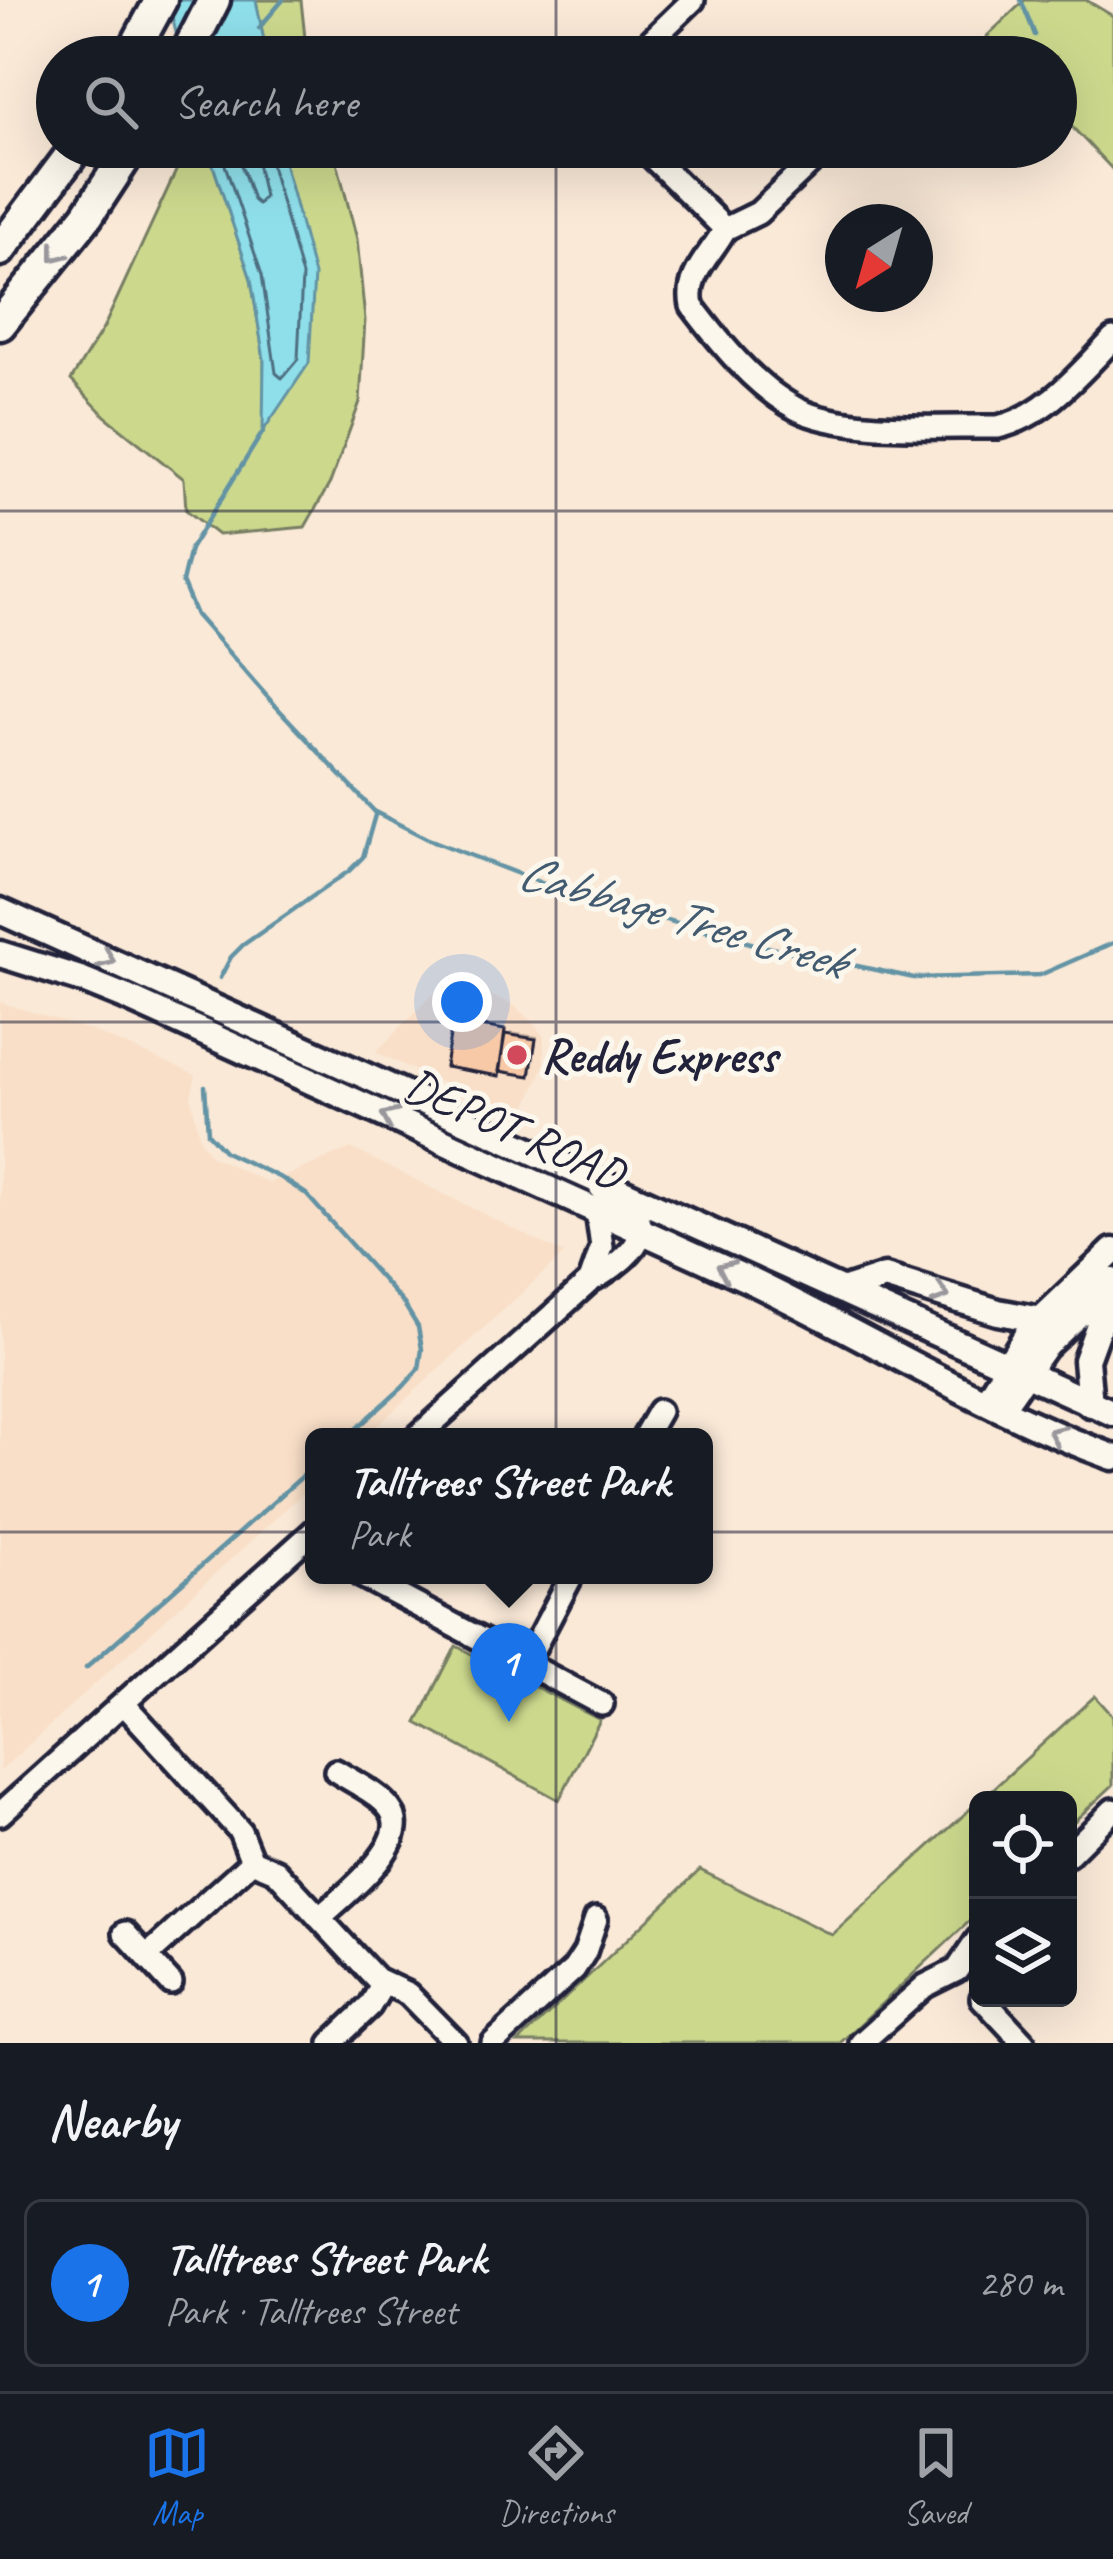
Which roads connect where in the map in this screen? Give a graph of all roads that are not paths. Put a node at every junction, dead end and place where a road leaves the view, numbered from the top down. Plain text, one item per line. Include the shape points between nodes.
1 (161, 0) edge
2 (214, 0) edge
3 (694, 0) edge
4 (141, 36) edge
5 (196, 36) edge
6 (656, 36) edge
7 (61, 168) edge
8 (118, 168) edge
9 (663, 168) edge
10 (805, 168) edge
11 (725, 229) junction
12 (0, 250) edge
13 (0, 324) edge
14 (1113, 339) edge
15 (0, 911) edge
16 (0, 954) edge
17 (592, 1178) junction
18 (597, 1211) junction
19 (640, 1232) junction
20 (1113, 1251) edge
21 (590, 1281) junction
22 (1107, 1286) edge
23 (842, 1291) junction
24 (1041, 1320) junction
25 (1015, 1369) junction
26 (993, 1404) junction
27 (1102, 1408) edge
28 (658, 1411) dead end
29 (427, 1428) edge
30 (649, 1428) edge
31 (1113, 1456) edge
32 (305, 1539) edge
33 (377, 1584) edge
34 (567, 1584) edge
35 (526, 1663) junction
36 (124, 1704) junction
37 (602, 1704) dead end
38 (336, 1771) dead end
39 (1113, 1810) edge
40 (0, 1814) edge
41 (1077, 1846) edge
42 (252, 1861) junction
43 (319, 1918) junction
44 (596, 1919) dead end
45 (125, 1933) dead end
46 (969, 1952) edge
47 (147, 1957) junction
48 (956, 1970) junction
49 (171, 1983) dead end
50 (383, 1984) junction
51 (969, 1984) edge
52 (990, 2007) edge
53 (331, 2043) edge
54 (456, 2043) edge
55 (493, 2043) edge
56 (862, 2043) edge
57 (1024, 2043) edge

1 - 4 highway
2 - 5 highway
3 - 6 street
7 - 12 highway
8 -> 13 highway
9 - 11 street
10 - 11 street via 758,213
11 - 14 street via 694,275 692,306 770,391 837,424 1018,423
15 -> 17 main road, DEPOT ROAD
18 -> 16 main road, DEPOT ROAD via 125,997
17 - 19 street via 631,1210
17 - 23 main road, DEPOT ROAD
18 - 19 main road, DEPOT ROAD
18 - 21 street via 602,1247
19 - 21 street via 627,1257
26 -> 19 main road, DEPOT ROAD
20 - 24 main road
21 - 29 street
22 - 25 main road
22 - 27 main road via 1086,1360
23 -> 24 main road via 885,1277
23 - 25 main road, DEPOT ROAD
24 - 25 main road via 1024,1338
25 - 26 main road
25 - 27 main road, DEPOT ROAD
31 -> 26 main road, DEPOT ROAD
28 - 30 street
32 - 36 street
33 - 35 street
34 - 35 street
35 - 37 street
36 - 40 street
36 - 42 street via 240,1831
38 - 43 street via 387,1805 396,1834
39 - 41 street
42 - 43 street via 275,1871
42 - 47 street
43 - 50 street
44 - 55 street via 574,1969
45 - 47 street
46 - 48 street
47 - 49 street
48 - 51 street
48 - 56 street via 925,1986
50 - 53 street
50 - 54 street via 408,1994
52 - 57 street

